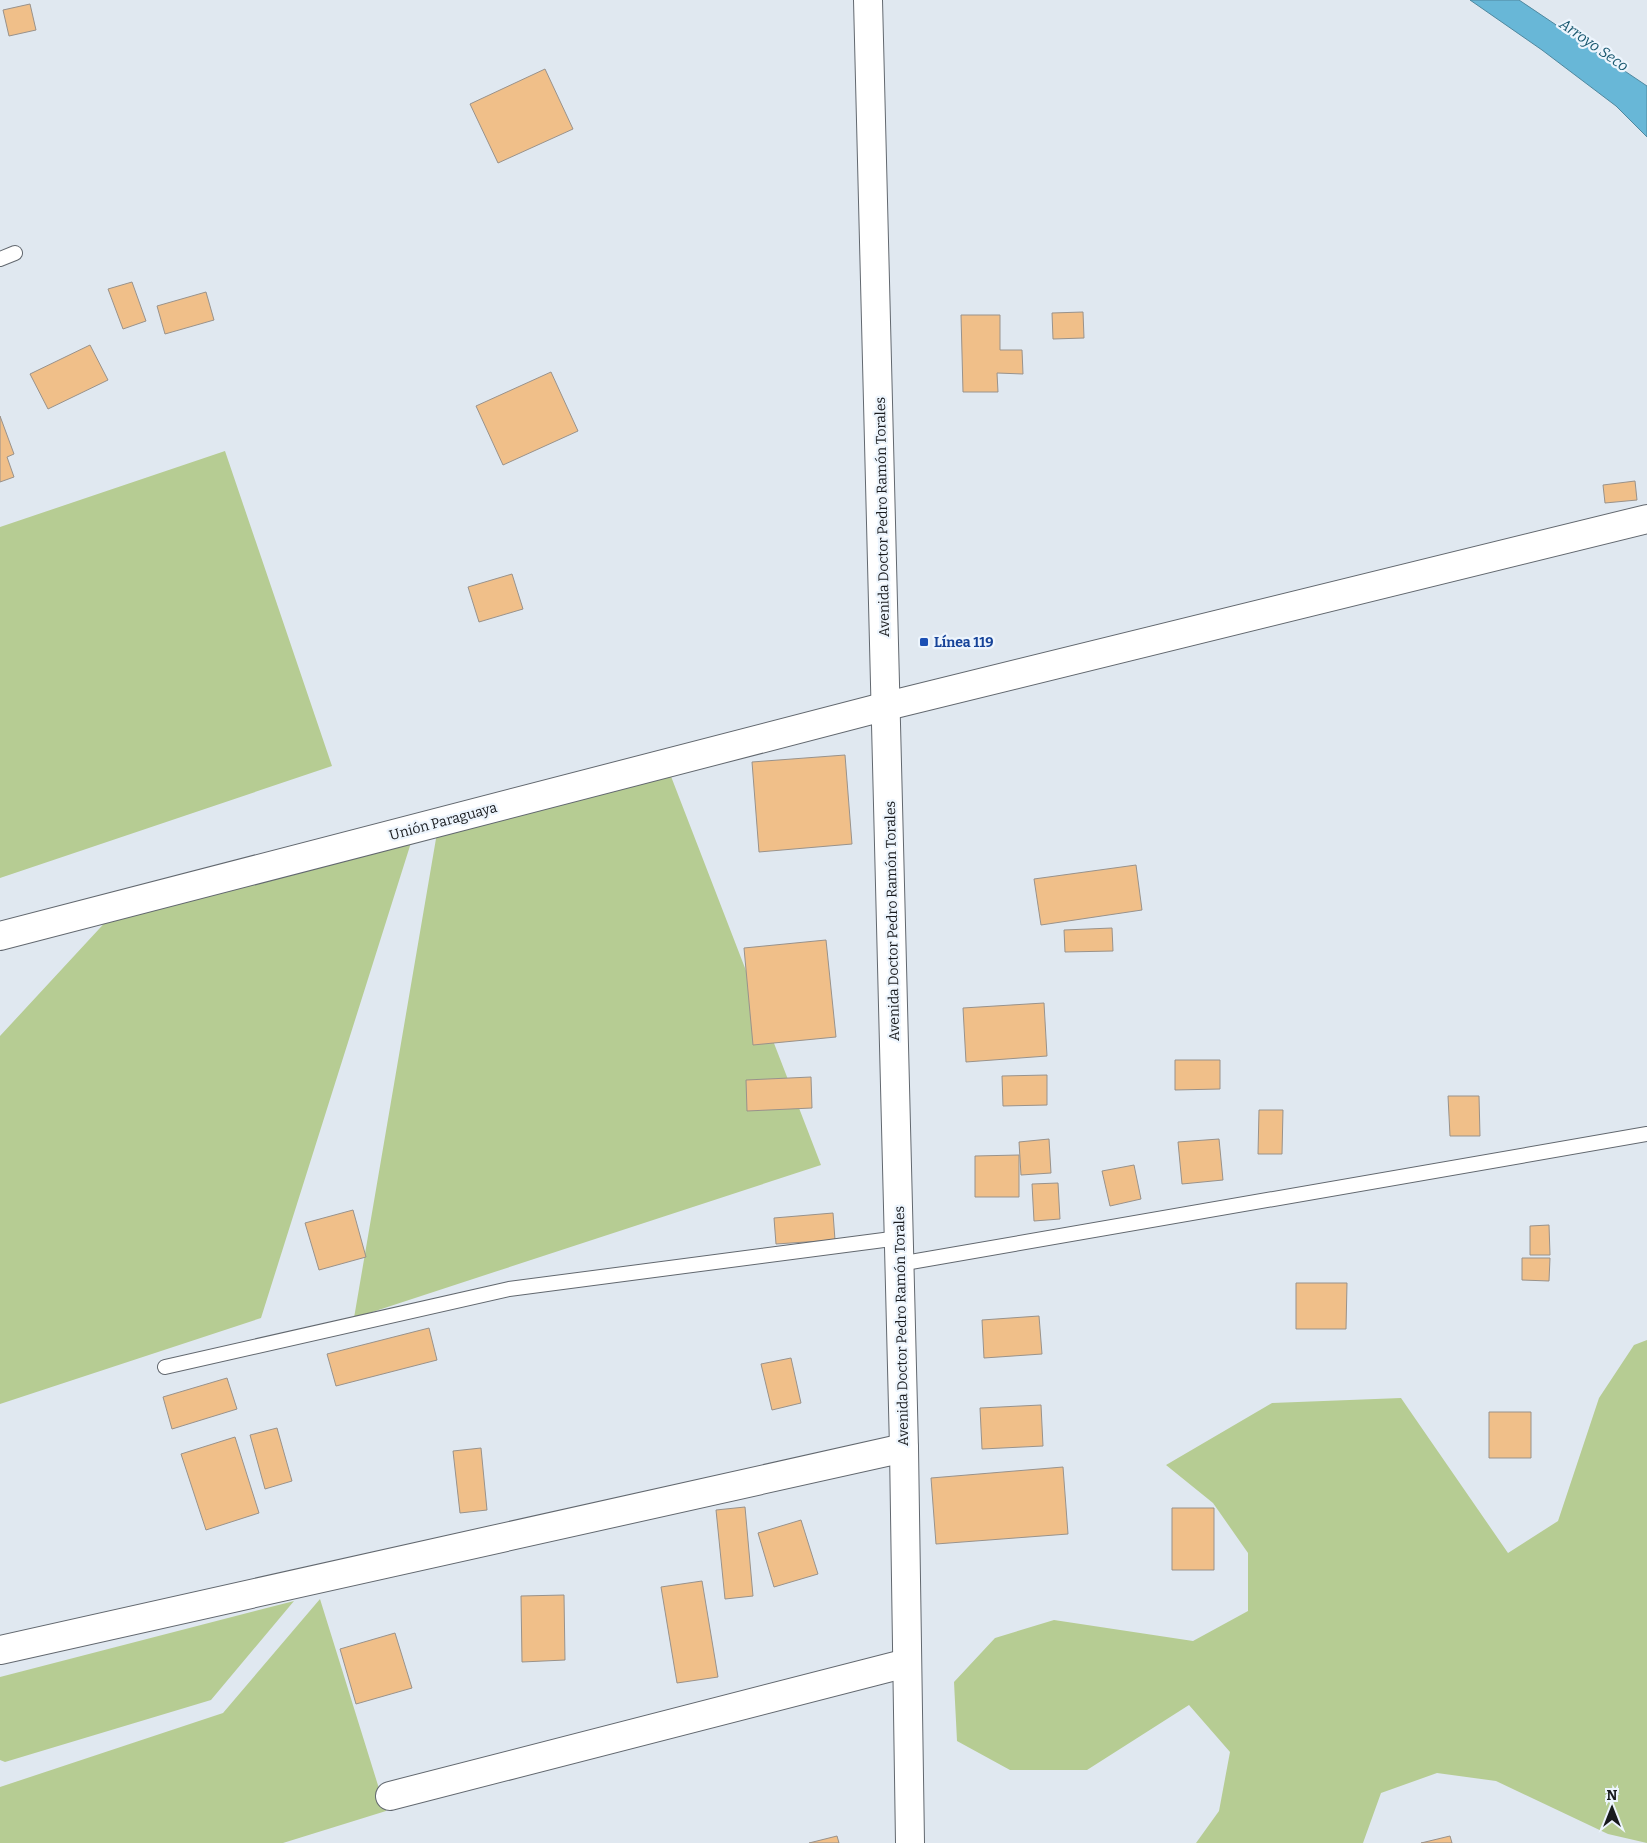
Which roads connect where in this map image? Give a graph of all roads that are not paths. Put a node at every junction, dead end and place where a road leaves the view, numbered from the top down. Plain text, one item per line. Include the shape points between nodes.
1 (868, 0) edge
2 (16, 252) dead end
3 (0, 259) edge
4 (1647, 519) edge
5 (887, 706) junction
6 (0, 936) edge
7 (1647, 1134) edge
8 (899, 1251) junction
9 (165, 1366) dead end
10 (904, 1448) junction
11 (0, 1650) edge
12 (907, 1663) junction
13 (390, 1796) dead end
14 (910, 1843) edge

1 - 5 street, Avenida Doctor Pedro Ramón Torales
2 - 3 lane
4 - 5 street, Unión Paraguaya
5 - 6 street, Unión Paraguaya
5 - 8 street, Avenida Doctor Pedro Ramón Torales
7 - 8 lane
8 - 9 lane via 508,1289
8 - 10 street, Avenida Doctor Pedro Ramón Torales
10 - 11 street
10 - 12 street, Avenida Doctor Pedro Ramón Torales
12 - 13 street
12 - 14 street, Avenida Doctor Pedro Ramón Torales

